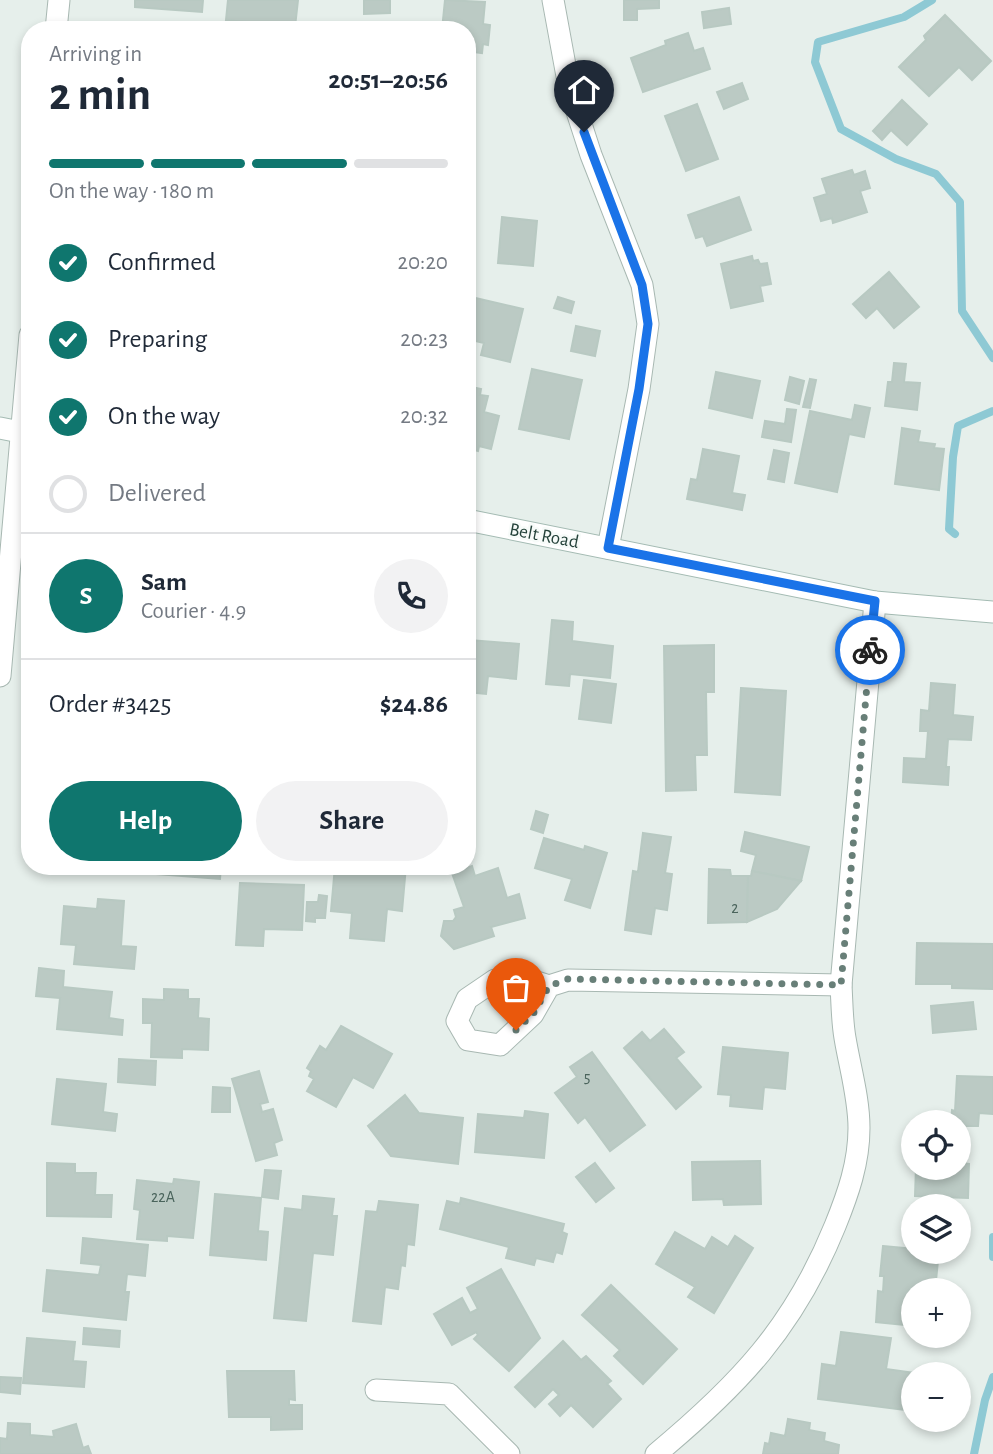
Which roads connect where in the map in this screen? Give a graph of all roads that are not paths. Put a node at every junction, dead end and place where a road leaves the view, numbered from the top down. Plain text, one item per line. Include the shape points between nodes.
1 (59, 0) edge
2 (553, 0) edge
3 (58, 21) edge
4 (0, 428) edge
5 (21, 432) edge
6 (21, 480) edge
7 (476, 522) edge
8 (608, 548) junction
9 (875, 601) junction
10 (993, 612) edge
11 (0, 676) edge
12 (841, 985) junction
13 (549, 986) dead end
14 (376, 1390) dead end
15 (509, 1454) edge
16 (656, 1454) edge

1 - 3 street
2 - 8 street via 569,87 642,285 648,324
4 - 5 street
6 - 11 street
7 - 8 street, Belt Road
8 - 9 street, Belt Road
9 - 10 street, Belt Road
9 - 12 street
12 - 13 street via 568,979
12 - 16 street via 859,1128 850,1189 820,1264 761,1353 734,1386
14 - 15 street via 449,1394

